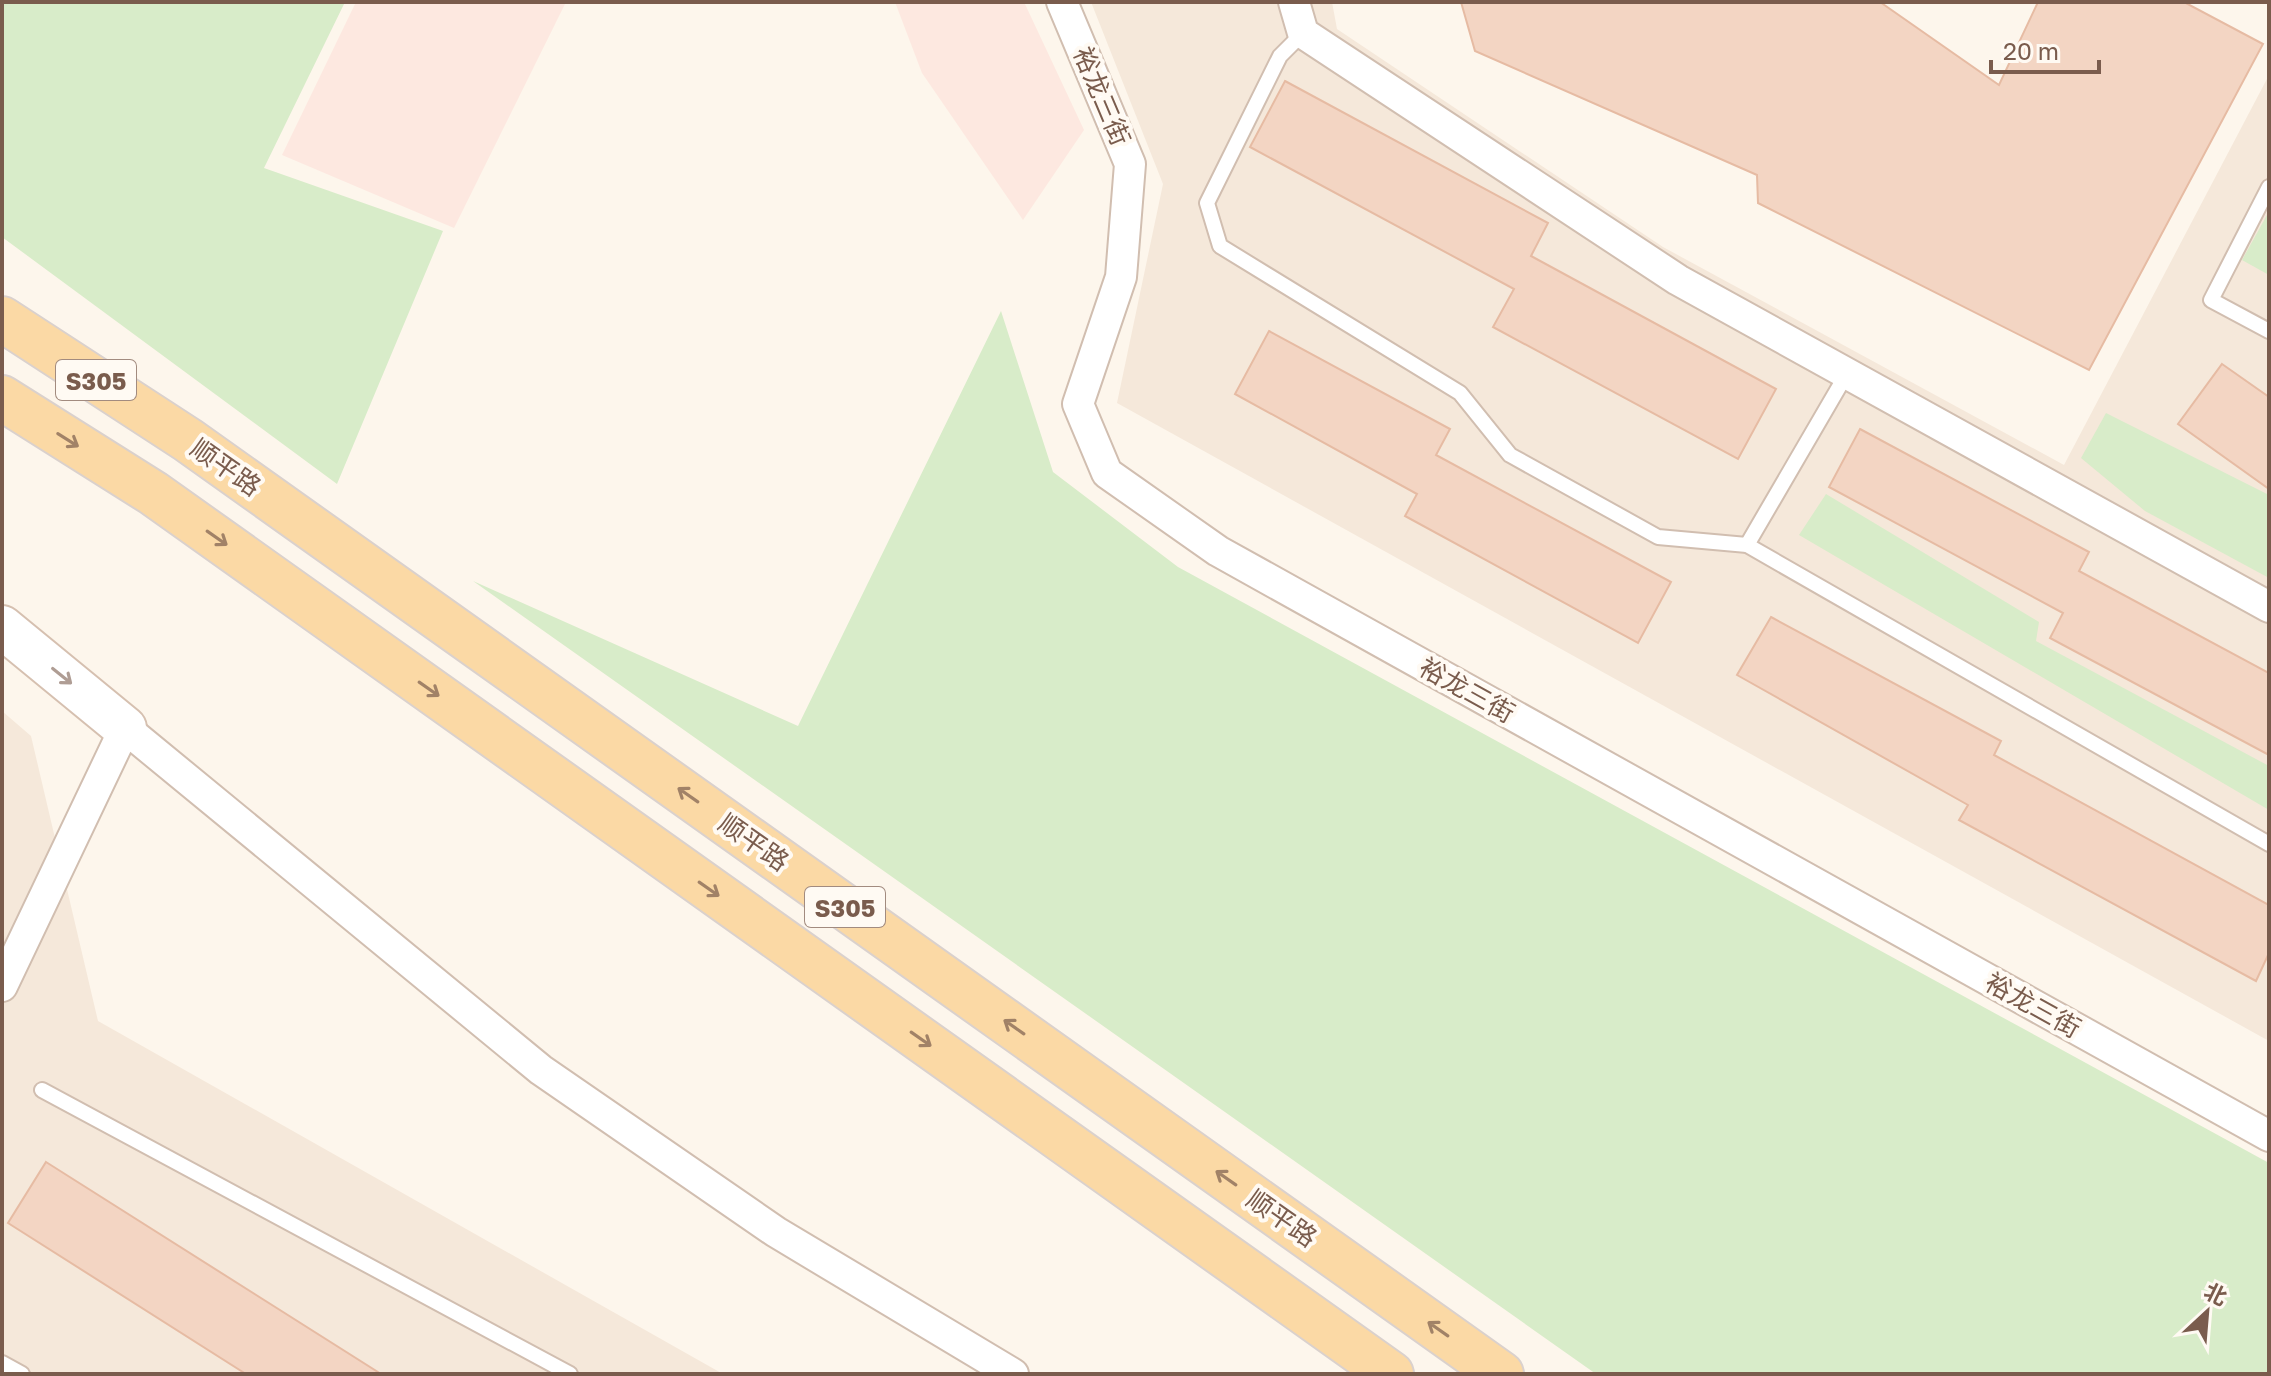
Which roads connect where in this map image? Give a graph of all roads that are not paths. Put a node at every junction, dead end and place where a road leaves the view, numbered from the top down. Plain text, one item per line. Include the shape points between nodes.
1 (1062, 2) edge
2 (1294, 2) edge
3 (1303, 33) junction
4 (2269, 187) edge
5 (3, 319) edge
6 (2269, 331) edge
7 (1846, 375) junction
8 (2, 398) edge
9 (1747, 545) junction
10 (2269, 607) edge
11 (2, 627) edge
12 (125, 728) junction
13 (2269, 844) edge
14 (2, 986) edge
15 (42, 1090) dead end
16 (2269, 1136) edge
17 (2, 1363) edge
18 (22, 1374) edge
19 (570, 1374) edge
20 (1013, 1374) edge
21 (1391, 1374) edge
22 (1501, 1374) edge

1 - 16 street, 裕龙三街 via 1130,164 1121,277 1078,404 1107,473 1218,551
2 - 3 street
3 - 7 street via 1678,280
3 - 9 lane via 1280,56 1207,203 1220,246 1460,393 1510,455 1658,537
4 - 6 lane via 2211,300
22 -> 5 main road, 顺平路 / S305 via 188,440
7 - 9 lane
7 - 10 street
8 -> 21 main road, S305 via 153,493
9 - 13 lane
11 -> 12 street
12 - 14 street
12 - 20 street via 541,1070 776,1232
15 - 19 lane
17 - 18 lane

